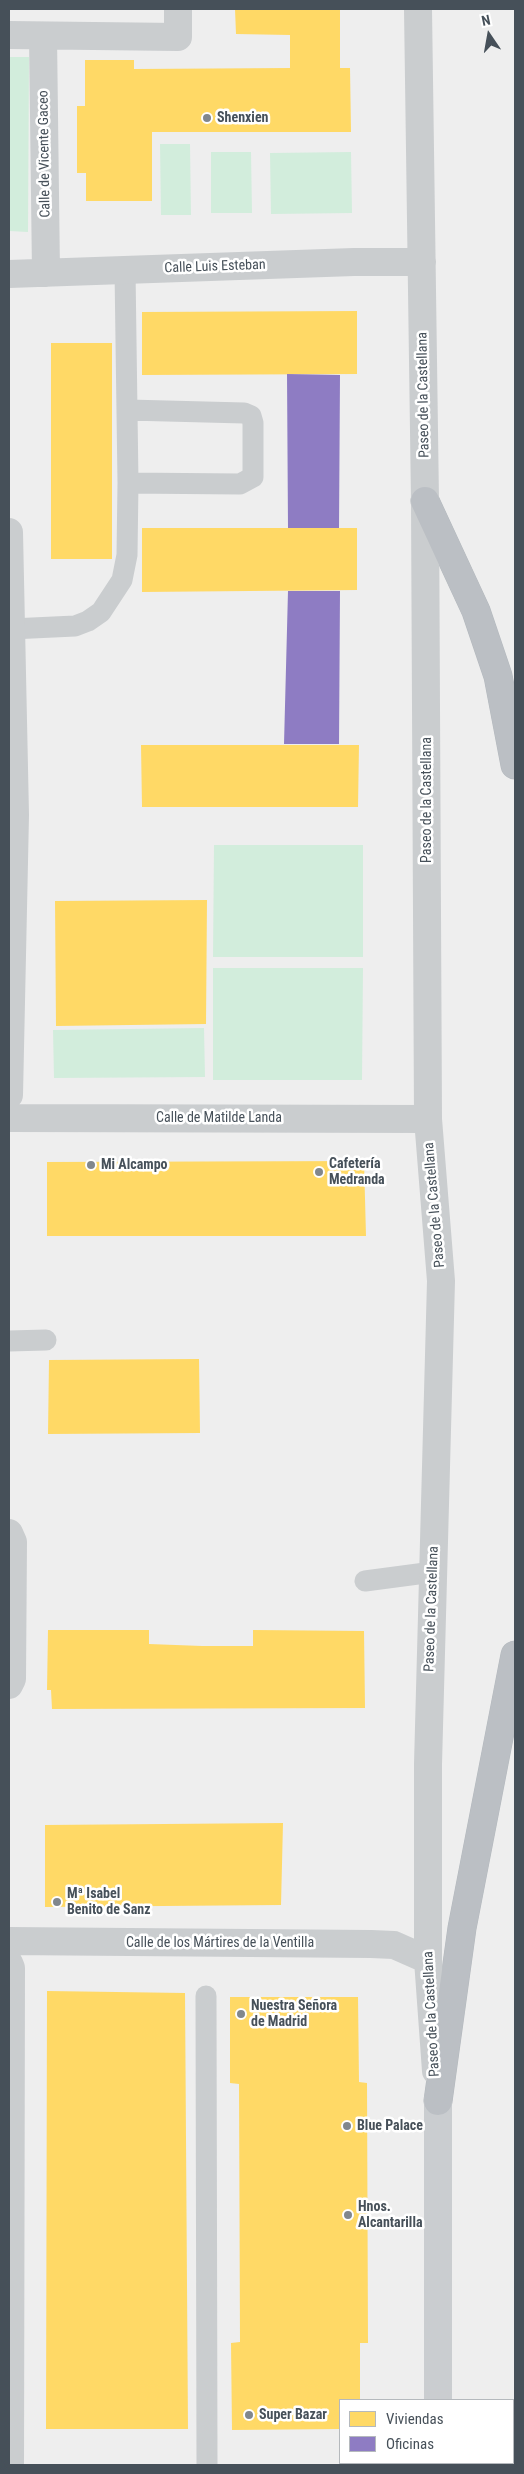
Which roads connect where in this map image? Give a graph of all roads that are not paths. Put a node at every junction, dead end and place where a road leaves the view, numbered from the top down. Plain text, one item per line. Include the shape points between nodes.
1 (178, 9) edge
2 (418, 9) edge
3 (9, 35) edge
4 (43, 36) junction
5 (422, 262) junction
6 (125, 270) junction
7 (46, 272) junction
8 (9, 274) edge
9 (128, 410) junction
10 (128, 483) junction
11 (425, 501) junction
12 (9, 532) edge
13 (11, 629) junction
14 (515, 765) edge
15 (9, 1082) edge
16 (9, 1118) edge
17 (428, 1119) junction
18 (46, 1340) dead end
19 (9, 1341) edge
20 (9, 1533) edge
21 (433, 1572) junction
22 (365, 1581) dead end
23 (515, 1655) edge
24 (9, 1685) edge
25 (9, 1941) edge
26 (428, 1960) junction
27 (9, 1963) edge
28 (206, 1996) dead end
29 (438, 2101) junction
30 (438, 2399) edge
31 (10, 2465) edge
32 (207, 2465) edge

1 - 4 street via 178,37
2 - 5 street, Paseo de la Castellana
3 - 4 street
4 - 7 street, Calle de Vicente Gaceo
5 - 6 street, Calle Luis Esteban
5 - 11 street, Paseo de la Castellana
6 - 7 street, Calle Luis Esteban
6 - 9 lane
7 - 8 street, Calle Luis Esteban
9 - 10 lane
9 - 10 lane via 244,413 251,416 253,477 240,484
10 - 13 lane via 126,563 122,580 101,612 75,626
11 - 14 highway via 476,612 498,676
11 - 17 street, Paseo de la Castellana
12 - 13 street
13 - 15 street via 15,814
16 - 17 street, Calle de Matilde Landa
17 - 21 street, Paseo de la Castellana via 441,1281
18 - 19 lane
20 - 24 street via 13,1552 12,1679
21 - 22 lane
21 - 26 street, Paseo de la Castellana via 428,1764
23 - 29 highway via 462,1928
25 - 26 street, Calle de los Mártires de la Ventilla via 394,1945
26 - 29 street, Paseo de la Castellana
27 - 31 street
28 - 32 lane
29 - 30 main road, Paseo de la Castellana

